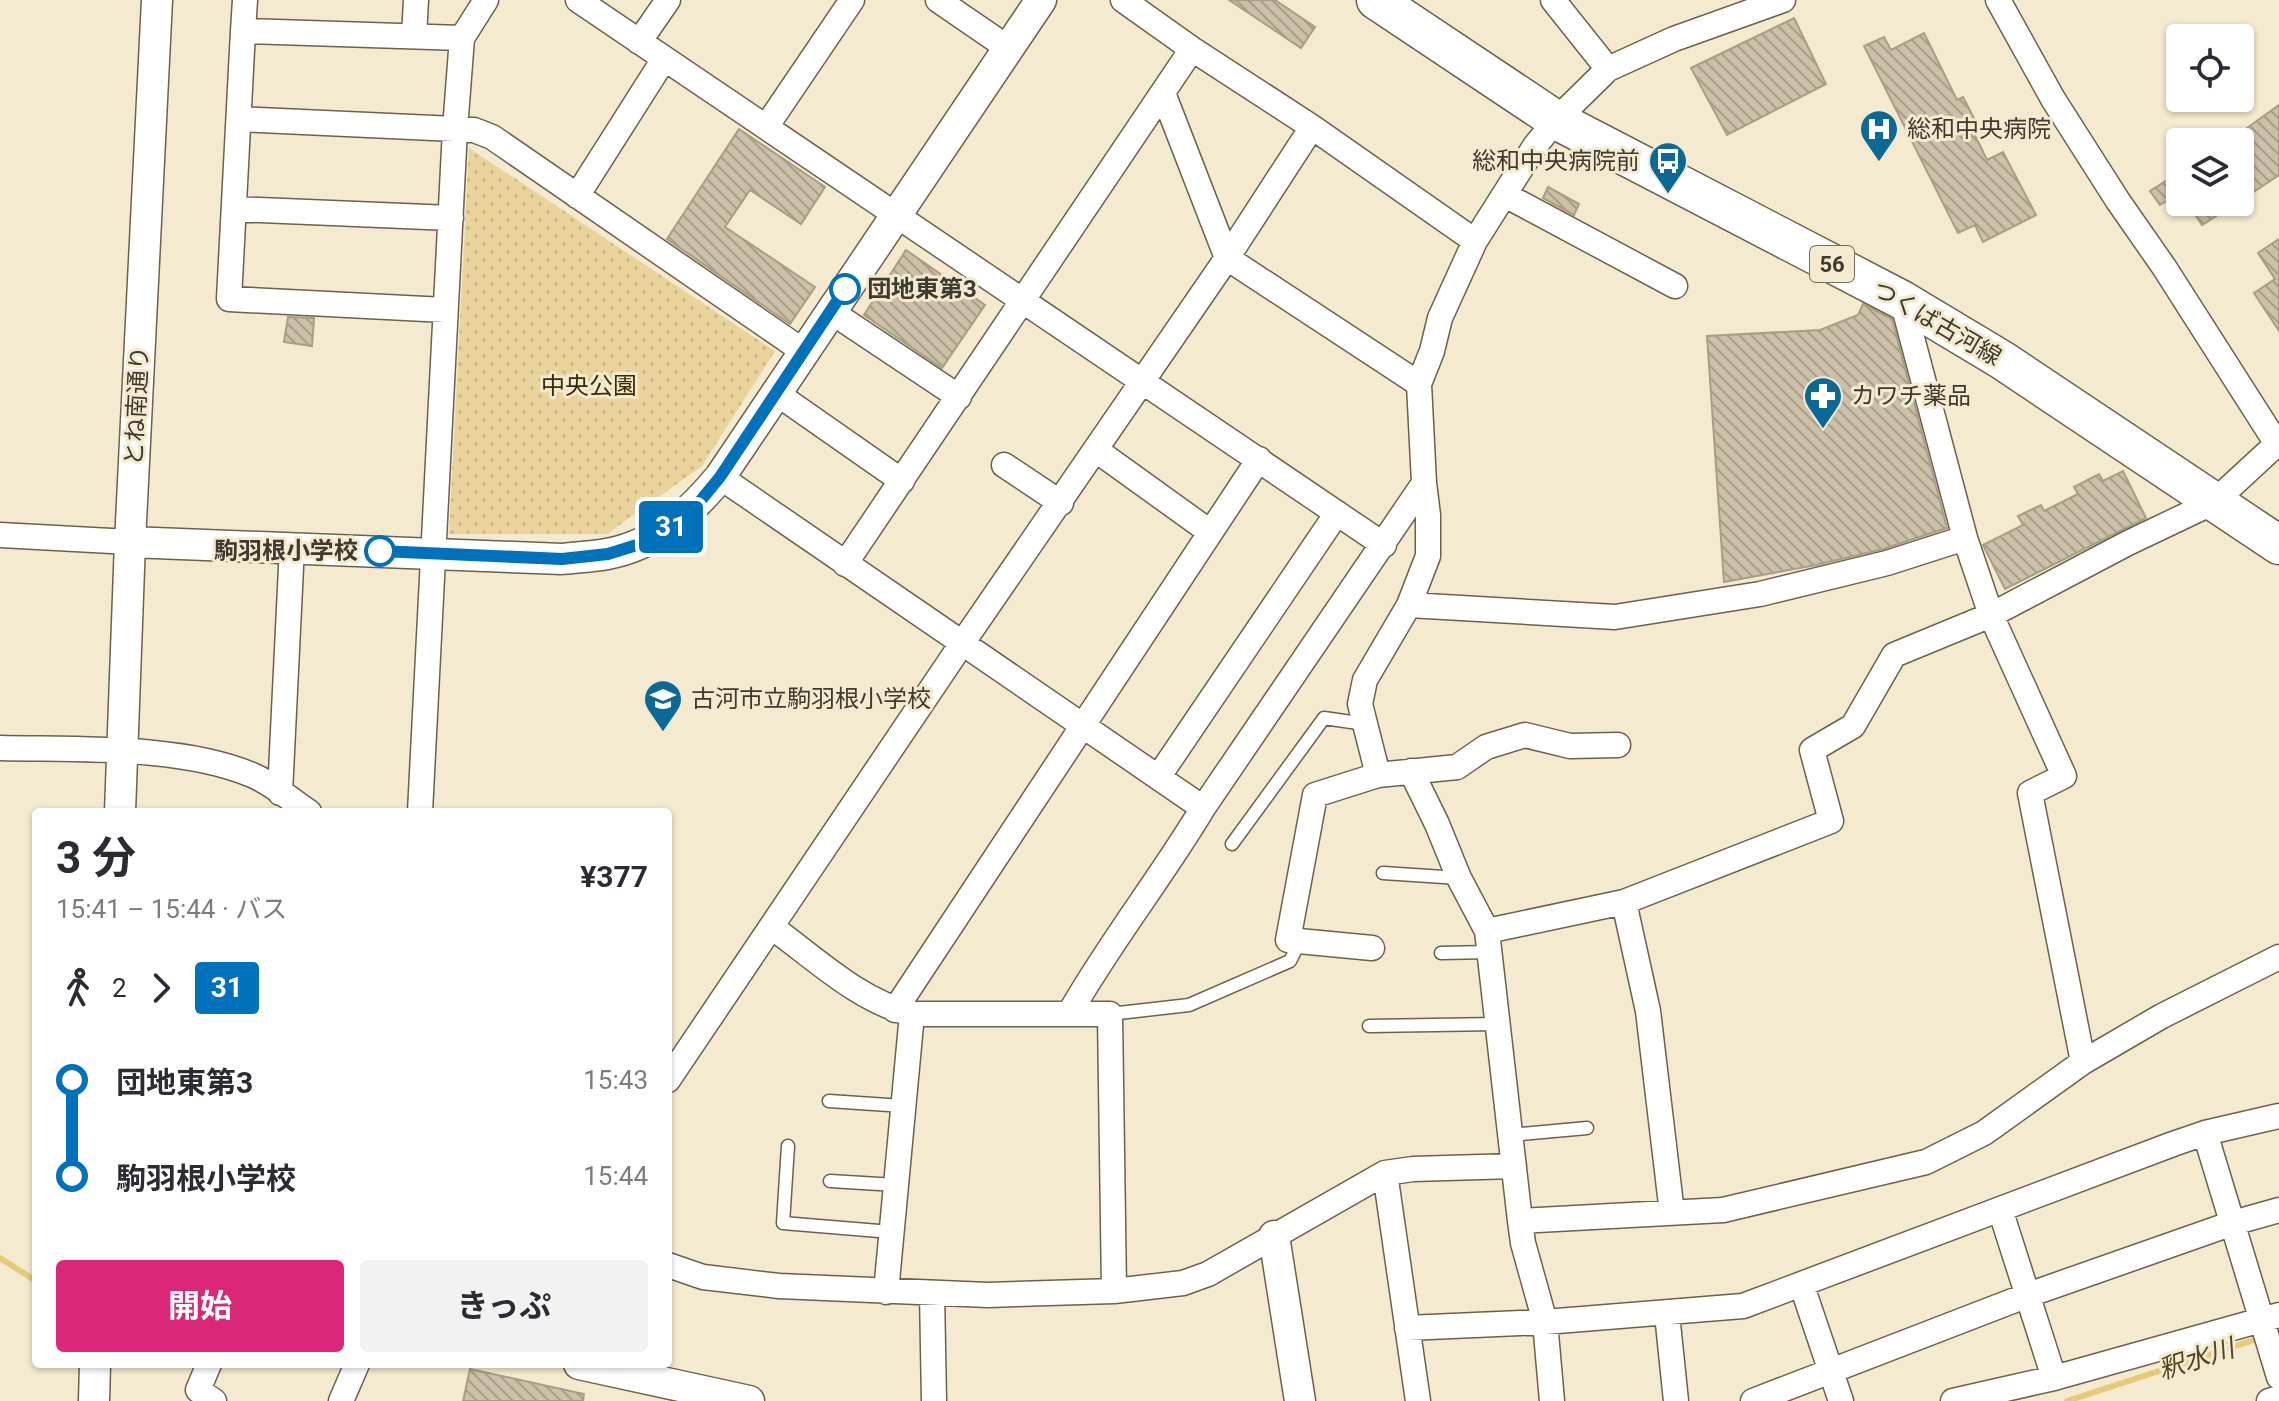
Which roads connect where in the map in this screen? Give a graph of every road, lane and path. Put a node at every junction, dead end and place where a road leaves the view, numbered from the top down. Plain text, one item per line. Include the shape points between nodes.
1 (157, 0) edge
2 (245, 0) edge
3 (416, 0) edge
4 (486, 0) edge
5 (578, 0) edge
6 (668, 0) edge
7 (852, 0) edge
8 (938, 0) edge
9 (1041, 0) edge
10 (1123, 0) edge
11 (1376, 0) edge
12 (1553, 0) edge
13 (1783, 0) edge
14 (1998, 0) edge
15 (243, 31) junction
16 (414, 36) junction
17 (462, 38) junction
18 (639, 42) junction
19 (1008, 48) junction
20 (1192, 49) junction
21 (664, 59) junction
22 (1608, 69) junction
23 (1163, 93) junction
24 (240, 119) junction
25 (1556, 120) junction
26 (766, 127) junction
27 (1312, 127) junction
28 (455, 129) junction
29 (1505, 195) junction
30 (577, 196) junction
31 (234, 209) junction
32 (896, 215) junction
33 (451, 218) junction
34 (1475, 241) junction
35 (1227, 258) junction
36 (1675, 286) dead end
37 (1902, 300) junction
38 (1022, 303) junction
39 (445, 310) junction
40 (830, 311) junction
41 (803, 351) junction
42 (1142, 381) junction
43 (1419, 384) junction
44 (776, 393) junction
45 (959, 397) junction
46 (2278, 443) edge
47 (1096, 450) junction
48 (1259, 459) junction
49 (1004, 465) dead end
50 (720, 477) junction
51 (902, 481) junction
52 (1424, 483) junction
53 (2214, 502) junction
54 (1061, 503) junction
55 (1337, 513) junction
56 (1210, 532) junction
57 (0, 535) edge
58 (1965, 538) junction
59 (130, 542) junction
60 (1384, 545) junction
61 (2279, 545) edge
62 (292, 547) junction
63 (433, 553) junction
64 (845, 564) junction
65 (1409, 605) junction
66 (1991, 615) junction
67 (961, 645) junction
68 (1365, 724) junction
69 (1081, 725) junction
70 (1618, 745) dead end
71 (0, 748) edge
72 (123, 752) junction
73 (1411, 771) junction
74 (1378, 775) junction
75 (1159, 776) junction
76 (280, 793) junction
77 (120, 808) edge
78 (303, 808) edge
79 (420, 808) edge
80 (1203, 808) junction
81 (1232, 844) dead end
82 (1383, 873) dead end
83 (1459, 878) junction
84 (1624, 902) junction
85 (773, 928) junction
86 (1300, 941) junction
87 (1488, 942) junction
88 (1372, 948) dead end
89 (1441, 953) dead end
90 (2279, 957) edge
91 (903, 1012) junction
92 (1069, 1014) junction
93 (1110, 1014) junction
94 (1498, 1024) junction
95 (1369, 1026) dead end
96 (2083, 1062) junction
97 (672, 1066) edge
98 (829, 1101) dead end
99 (903, 1106) junction
100 (2279, 1116) edge
101 (1587, 1128) dead end
102 (2205, 1133) junction
103 (1511, 1135) junction
104 (788, 1146) dead end
105 (1514, 1166) junction
106 (1385, 1173) junction
107 (830, 1181) dead end
108 (896, 1185) junction
109 (2000, 1209) junction
110 (2279, 1210) edge
111 (1672, 1213) junction
112 (1520, 1221) junction
113 (2233, 1223) junction
114 (891, 1232) junction
115 (1274, 1236) junction
116 (672, 1266) edge
117 (1802, 1286) junction
118 (1114, 1291) junction
119 (886, 1292) junction
120 (932, 1293) junction
121 (2028, 1295) junction
122 (1667, 1314) junction
123 (2270, 1317) edge
124 (1545, 1322) junction
125 (1407, 1328) junction
126 (95, 1368) edge
127 (207, 1368) edge
128 (355, 1368) edge
129 (593, 1368) edge
130 (1831, 1371) junction
131 (2279, 1377) edge
132 (2054, 1378) junction
133 (688, 1395) edge
134 (2279, 1398) edge
135 (94, 1401) edge
136 (214, 1401) edge
137 (341, 1401) edge
138 (749, 1401) edge
139 (934, 1401) edge
140 (1300, 1401) edge
141 (1418, 1401) edge
142 (1552, 1401) edge
143 (1676, 1401) edge
144 (1753, 1401) edge
145 (1841, 1401) edge
146 (1953, 1401) edge
147 (2269, 1401) edge

1 - 59 street, とね南通り
2 - 15 street
3 - 16 street
4 - 17 street
5 - 18 street
6 - 18 street
7 - 26 street
8 - 19 street
9 - 19 street
10 - 20 street
11 - 25 main road, つくば古河線 / 56
12 - 22 street
13 - 22 street
14 - 46 street via 2053,99
15 - 16 street
15 - 24 street
16 - 17 street
17 - 28 street
18 - 21 street
19 - 32 street
20 - 23 street
20 - 27 street
21 - 26 street
21 - 30 street
22 - 25 street
23 - 35 street
23 - 38 street
24 - 28 street
24 - 31 street
25 - 29 street
25 - 37 main road, つくば古河線 / 56
26 - 32 street
27 - 34 street
27 - 35 street
28 - 30 street via 492,137
28 - 33 street
29 - 34 street
29 - 36 street
30 - 41 street
31 - 33 street
31 - 39 street via 229,299
32 - 38 street
32 - 40 street
33 - 39 street
34 - 43 street via 1440,318
35 - 42 street
35 - 43 street
37 - 53 main road, つくば古河線 / 56 via 2015,368
37 - 58 street
38 - 42 street
38 - 45 street
39 - 63 street
40 - 41 street
40 - 45 street
41 - 44 street
42 - 47 street
42 - 48 street
43 - 52 street
44 - 50 street
44 - 51 street
45 - 51 street
46 - 53 street
47 - 54 street
47 - 56 street
48 - 55 street
48 - 56 street
49 - 54 street
50 - 63 street via 692,511 665,531 608,554 562,559
50 - 64 street
51 - 64 street
52 - 60 street
52 - 65 street via 1428,556
53 - 61 main road, つくば古河線 / 56
53 - 66 street
54 - 67 street
55 - 60 street
55 - 75 street
56 - 69 street
57 - 59 street
58 - 65 street via 1760,594 1615,617
58 - 66 street
59 - 62 street
59 - 72 street, とね南通り
60 - 80 street
62 - 63 street
62 - 76 street
63 - 79 street
64 - 67 street
65 - 68 street via 1365,680 1360,704
66 - 84 street via 1894,655 1853,726 1812,750 1831,821
66 - 96 street via 2064,776 2030,793
67 - 69 street
67 - 85 street
68 - 74 street
68 - 81 lane via 1324,718
69 - 75 street
69 - 91 street
70 - 73 street via 1570,746 1525,735 1486,747 1457,767
71 - 72 street
72 - 76 street via 228,766 256,776
72 - 77 street, とね南通り
73 - 74 street
73 - 83 street
74 - 86 street via 1315,795 1288,940
75 - 80 street
76 - 78 street
80 - 92 street
82 - 83 lane
83 - 87 street
84 - 87 street
84 - 111 street via 1648,1011
85 - 91 street via 870,998
85 - 97 street
86 - 88 street
86 - 93 lane via 1290,961 1189,1005
87 - 89 lane
87 - 94 street
90 - 96 street
91 - 92 street
91 - 99 street
92 - 93 street
93 - 118 street
94 - 95 lane
94 - 103 street
96 - 111 street via 1984,1133 1926,1162 1723,1210
98 - 99 lane
99 - 108 street
100 - 102 street
101 - 103 lane
102 - 109 street
102 - 113 street
103 - 105 street
104 - 114 lane via 783,1223
105 - 106 street
105 - 112 street
106 - 115 street
106 - 125 street
107 - 108 lane
108 - 114 street
109 - 117 street
109 - 121 street
110 - 113 street
111 - 112 street
112 - 124 street
113 - 121 street
113 - 123 street
114 - 119 street
115 - 118 street via 1183,1283
115 - 140 street
116 - 119 street via 703,1277
117 - 122 street via 1743,1306
117 - 130 street
118 - 120 street
119 - 120 street
120 - 139 street
121 - 130 street
121 - 132 street
122 - 124 street
122 - 143 street
123 - 131 street
123 - 132 street
124 - 125 street
124 - 142 street
125 - 141 street
126 - 135 street
127 - 136 street via 198,1390
128 - 137 street
129 - 133 street
130 - 144 street
130 - 145 street
132 - 146 street
133 - 138 street
134 - 147 street

